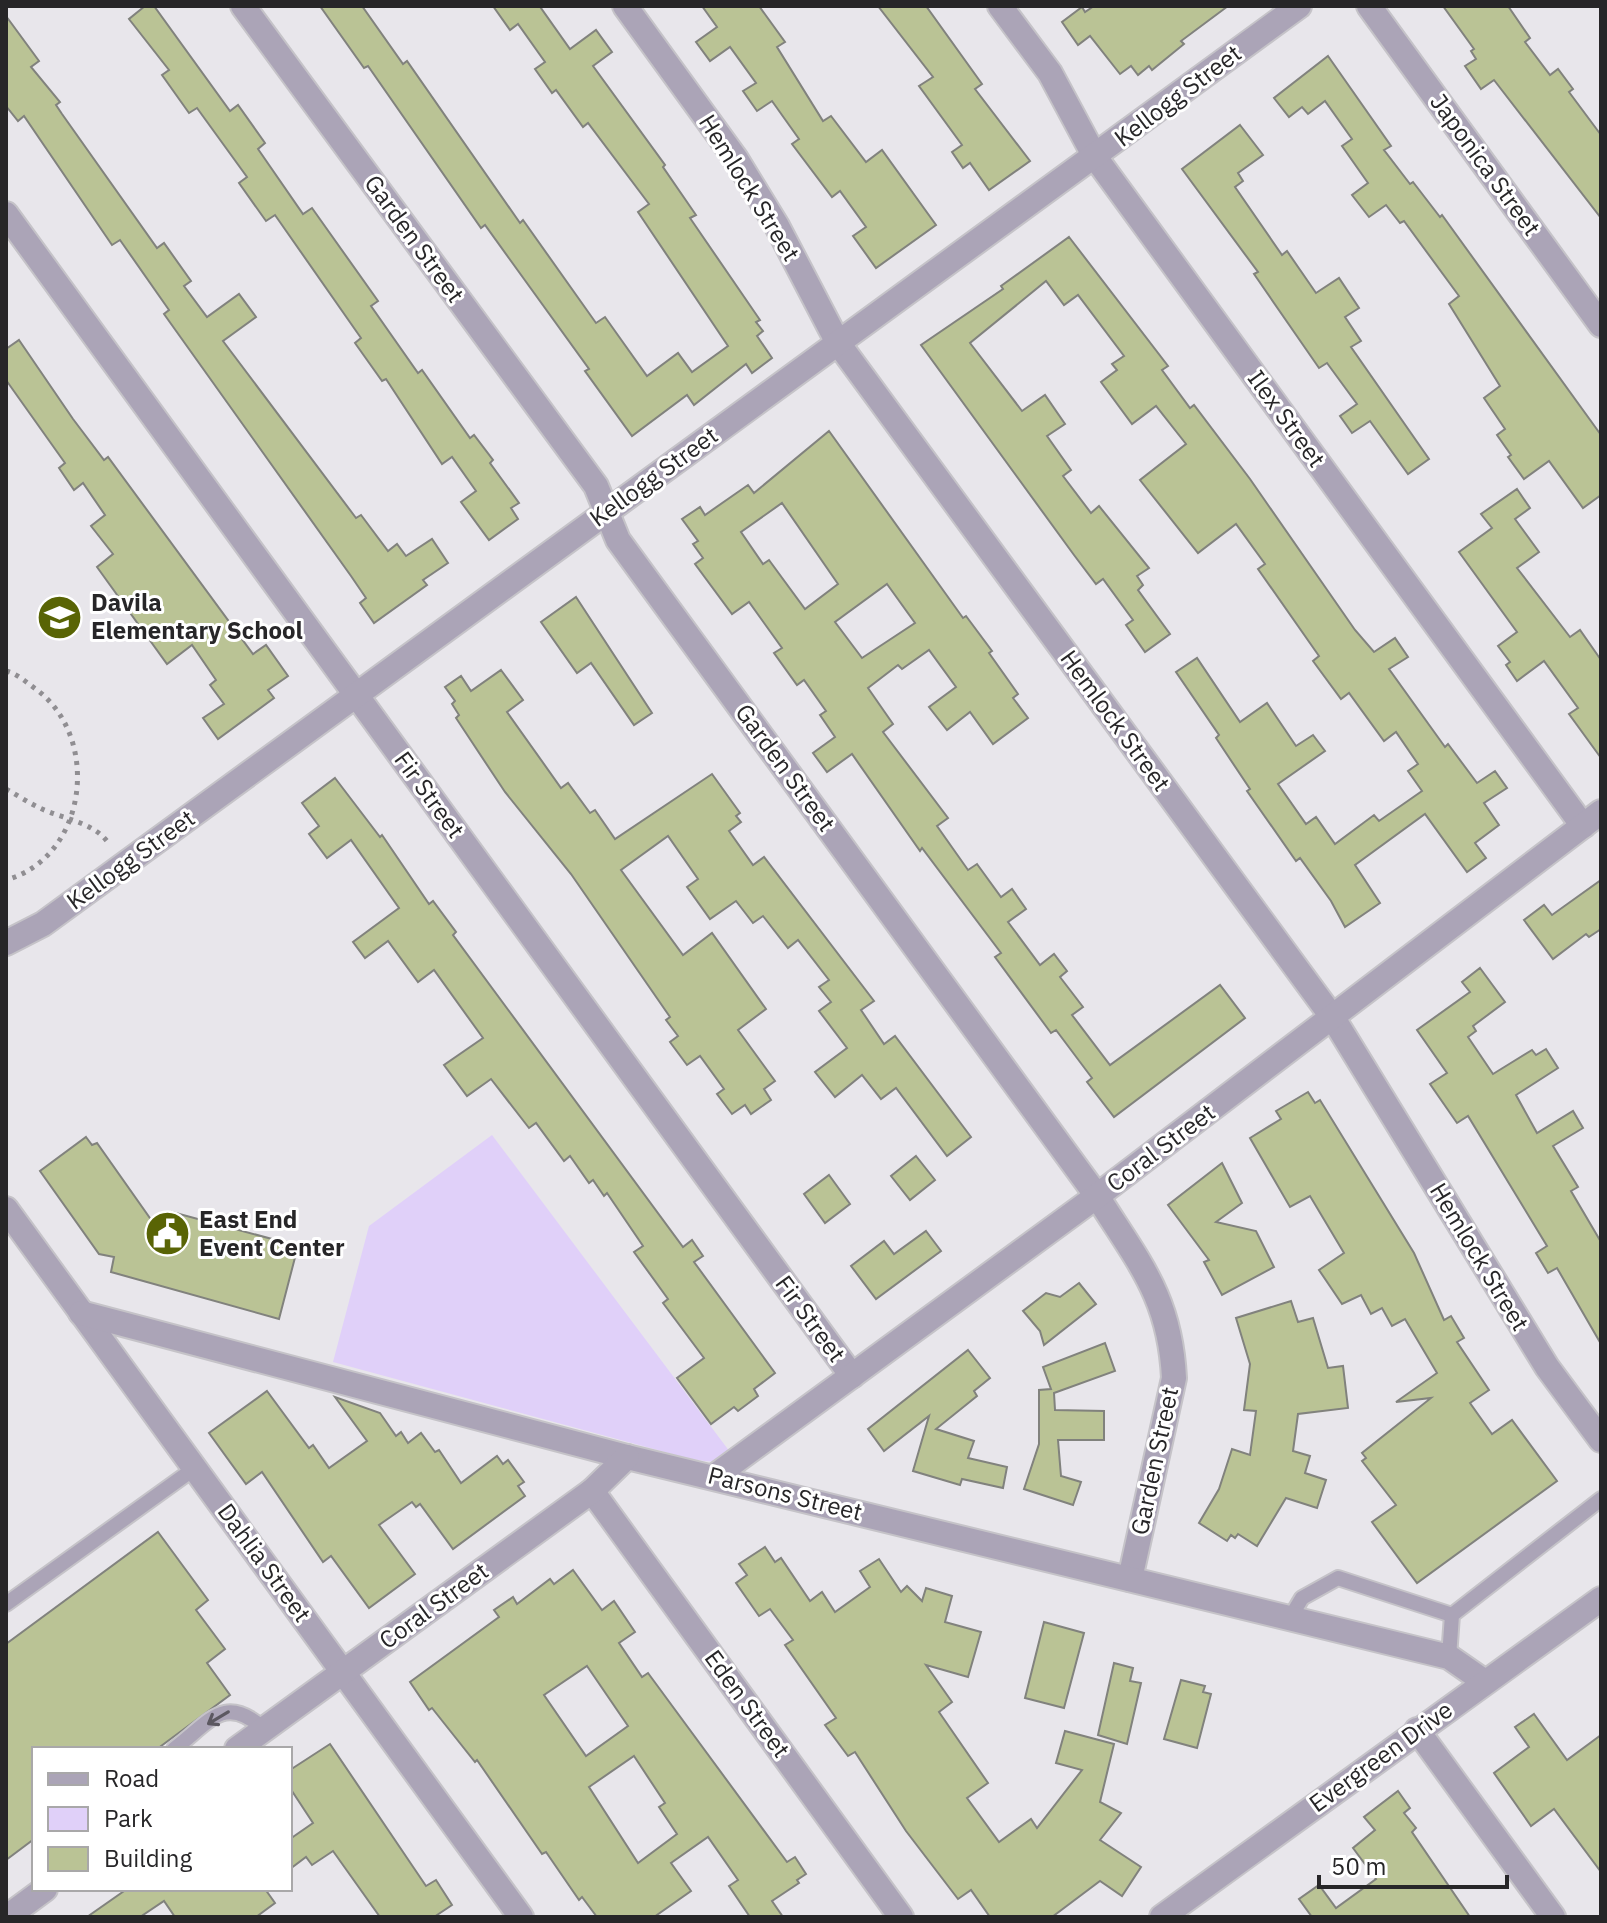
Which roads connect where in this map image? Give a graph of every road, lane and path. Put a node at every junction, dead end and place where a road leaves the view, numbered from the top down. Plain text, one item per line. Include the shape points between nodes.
1 (243, 6) edge
2 (625, 6) edge
3 (1000, 6) edge
4 (1299, 6) edge
5 (1369, 6) edge
6 (1095, 157) junction
7 (6, 214) edge
8 (1601, 325) edge
9 (838, 343) junction
10 (607, 510) junction
11 (6, 671) edge
12 (356, 695) junction
13 (6, 789) edge
14 (70, 819) junction
15 (1592, 819) edge
16 (109, 844) dead end
17 (6, 880) edge
18 (6, 943) edge
19 (1333, 1018) junction
20 (1097, 1196) junction
21 (6, 1209) edge
22 (81, 1313) junction
23 (852, 1376) junction
24 (1601, 1440) edge
25 (627, 1457) junction
26 (195, 1468) junction
27 (715, 1476) junction
28 (592, 1491) junction
29 (1601, 1499) edge
30 (1130, 1579) junction
31 (1601, 1599) edge
32 (6, 1604) edge
33 (1452, 1615) junction
34 (1290, 1618) junction
35 (1449, 1657) junction
36 (344, 1671) junction
37 (1485, 1682) junction
38 (264, 1729) junction
39 (1417, 1730) junction
40 (177, 1747) edge
41 (240, 1747) edge
42 (42, 1891) edge
43 (519, 1916) edge
44 (7, 1917) edge
45 (901, 1917) edge
46 (1162, 1917) edge
47 (1553, 1917) edge

1 - 10 street, Garden Street via 596,486
2 - 9 street, Hemlock Street via 736,159
3 - 6 street, Ilex Street via 1050,73
4 - 6 street, Kellogg Street
5 - 8 street, Japonica Street
6 - 9 street, Kellogg Street
6 - 15 street, Ilex Street
7 - 12 street, Fir Street
9 - 10 street, Kellogg Street
9 - 19 street, Hemlock Street
10 - 12 street, Kellogg Street
10 - 20 street, Garden Street via 618,540
11 - 14 path via 53,702 74,740 80,783
12 - 18 street, Kellogg Street via 43,924
12 - 23 street, Fir Street
13 - 14 path
14 - 16 path via 104,836
14 - 17 path via 42,859
15 - 19 street, Coral Street
19 - 20 street, Coral Street
19 - 24 street, Hemlock Street via 1547,1367
20 - 23 street, Coral Street
20 - 30 street, Garden Street via 1158,1293 1173,1352 1174,1378
21 - 22 street, Dahlia Street
22 - 25 street, Parsons Street
22 - 26 street, Dahlia Street
23 - 27 street, Coral Street
25 - 27 street, Parsons Street
25 - 28 street, Coral Street
26 - 32 lane
26 - 36 street, Dahlia Street
27 - 30 street, Parsons Street
28 - 36 street, Coral Street
28 - 45 street, Eden Street
29 - 33 lane
30 - 34 street, Parsons Street
31 - 37 street, Evergreen Drive
33 - 34 lane via 1338,1578 1302,1598
33 - 35 lane
34 - 35 street, Parsons Street
35 - 37 street, Parsons Street
36 - 38 street, Coral Street
36 - 43 street, Dahlia Street
37 - 39 street, Evergreen Drive
38 -> 40 lane via 246,1713 223,1712
38 - 41 street, Coral Street
39 - 46 street, Evergreen Drive
39 - 47 street
42 - 44 street

